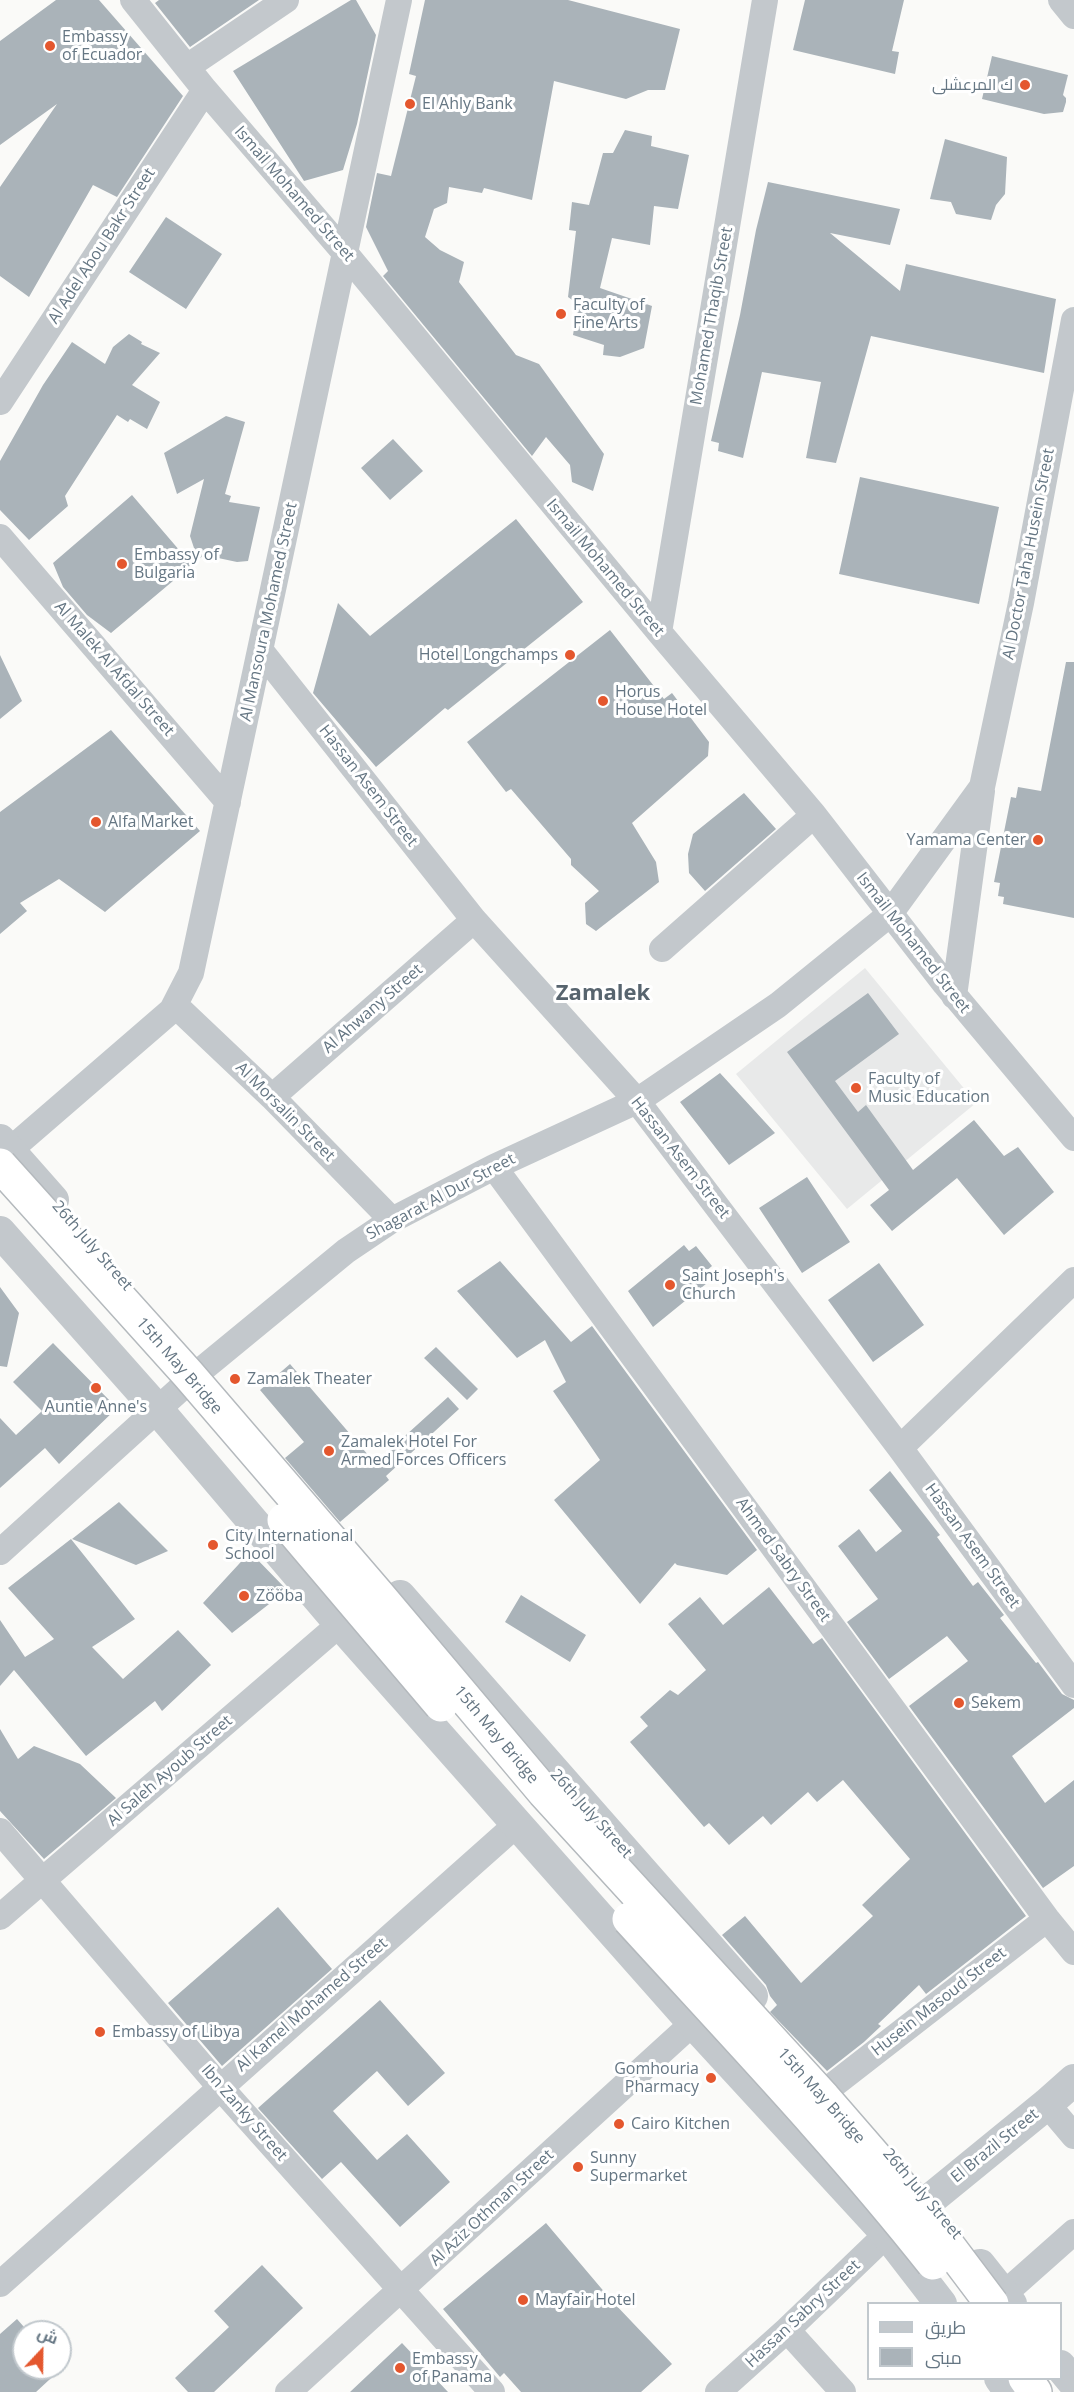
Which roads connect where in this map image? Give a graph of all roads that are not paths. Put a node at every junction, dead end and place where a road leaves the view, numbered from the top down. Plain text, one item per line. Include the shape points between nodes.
1 (133, 0) edge
2 (286, 0) edge
3 (399, 0) edge
4 (765, 0) edge
5 (1061, 0) edge
6 (1074, 16) edge
7 (187, 67) junction
8 (205, 90) junction
9 (345, 253) junction
10 (1074, 320) edge
11 (0, 402) edge
12 (0, 537) edge
13 (658, 633) junction
14 (261, 651) junction
15 (982, 787) junction
16 (228, 802) junction
17 (814, 815) junction
18 (889, 915) junction
19 (474, 920) junction
20 (662, 949) dead end
21 (949, 990) junction
22 (176, 1006) junction
23 (272, 1098) junction
24 (637, 1101) junction
25 (1074, 1138) edge
26 (3, 1152) edge
27 (494, 1167) junction
28 (0, 1196) edge
29 (392, 1220) junction
30 (0, 1233) edge
31 (1074, 1280) edge
32 (200, 1371) junction
33 (158, 1410) junction
34 (900, 1448) junction
35 (0, 1552) edge
36 (340, 1624) junction
37 (1074, 1685) edge
38 (517, 1824) junction
39 (0, 1831) edge
40 (43, 1881) junction
41 (0, 1917) edge
42 (1047, 1919) junction
43 (1074, 1952) edge
44 (693, 2023) junction
45 (1074, 2080) edge
46 (832, 2086) junction
47 (220, 2087) junction
48 (1047, 2104) junction
49 (1074, 2136) edge
50 (928, 2201) junction
51 (1074, 2232) edge
52 (887, 2234) junction
53 (0, 2284) edge
54 (401, 2291) junction
55 (1002, 2300) edge
56 (939, 2302) edge
57 (963, 2302) edge
58 (787, 2330) junction
59 (1001, 2380) edge
60 (1026, 2380) edge
61 (288, 2392) edge
62 (492, 2392) edge
63 (718, 2392) edge
64 (843, 2392) edge
65 (1010, 2392) edge
66 (1035, 2392) edge

1 - 7 street, Ismail Mohamed Street
2 - 7 street
3 - 9 street, Al Mansoura Mohamed Street
4 - 13 street, Mohamed Thaqib Street
5 - 6 street
7 - 8 street, Ismail Mohamed Street
8 - 9 street, Ismail Mohamed Street
8 - 11 street, Al Adel Abou Bakr Street
9 - 13 street, Ismail Mohamed Street
9 - 14 street, Al Mansoura Mohamed Street
10 - 15 street, Al Doctor Taha Husein Street
12 - 16 street, Al Malek Al Afdal Street
13 - 17 street, Ismail Mohamed Street
14 - 16 street, Al Mansoura Mohamed Street
14 - 19 street, Hassan Asem Street
15 - 18 street, Al Doctor Taha Husein Street
15 - 21 street, Al Doctor Taha Husein Street
16 - 22 street, Al Mansoura Mohamed Street via 191,973
17 - 18 street, Ismail Mohamed Street
17 - 20 street
18 - 21 street, Ismail Mohamed Street
18 - 24 street, Shagarat Al Dur Street via 778,1005
19 - 23 street, Al Ahwany Street
19 - 24 street, Hassan Asem Street
21 - 25 street, Ismail Mohamed Street
22 - 23 street, Al Morsalin Street
22 - 26 street, Al Mansoura Mohamed Street
23 - 29 street, Al Morsalin Street
24 - 27 street, Shagarat Al Dur Street
24 - 34 street, Hassan Asem Street
26 - 32 street, 26th July Street
26 - 55 highway, 15th May Bridge, bridge via 544,1792 824,2098
27 - 29 street, Shagarat Al Dur Street
27 - 42 street, Ahmed Sabry Street
28 - 57 highway, 15th May Bridge, bridge via 174,1391 530,1809 898,2220
29 - 32 street, Shagarat Al Dur Street via 346,1251
30 - 33 street
31 - 34 street
32 - 33 street, Shagarat Al Dur Street
32 - 46 street, 26th July Street
33 - 35 street, Shagarat Al Dur Street
33 - 36 street
34 - 37 street, Hassan Asem Street
36 - 38 street
36 - 40 street, Al Saleh Ayoub Street
38 - 44 street
38 - 47 street, Al Kamel Mohamed Street
39 - 40 street, Ibn Zanky Street
40 - 41 street, Al Saleh Ayoub Street
40 - 47 street, Ibn Zanky Street
42 - 43 street, Ahmed Sabry Street
42 - 46 street, Husein Masoud Street
44 - 52 street
44 - 54 street, Al Aziz Othman Street
45 - 48 street, El Brazil Street
46 - 50 street, 26th July Street
47 - 53 street, Al Kamel Mohamed Street
47 - 54 street, Ibn Zanky Street
48 - 49 street
48 - 50 street, El Brazil Street
50 - 52 street, El Brazil Street
50 - 55 street, 26th July Street
51 - 55 street
52 - 56 street
52 - 58 street, Hassan Sabry Street
54 - 61 street, Al Aziz Othman Street
54 - 62 street, Ibn Zanky Street
58 - 63 street, Hassan Sabry Street
58 - 64 street
59 - 65 street
60 - 66 highway

